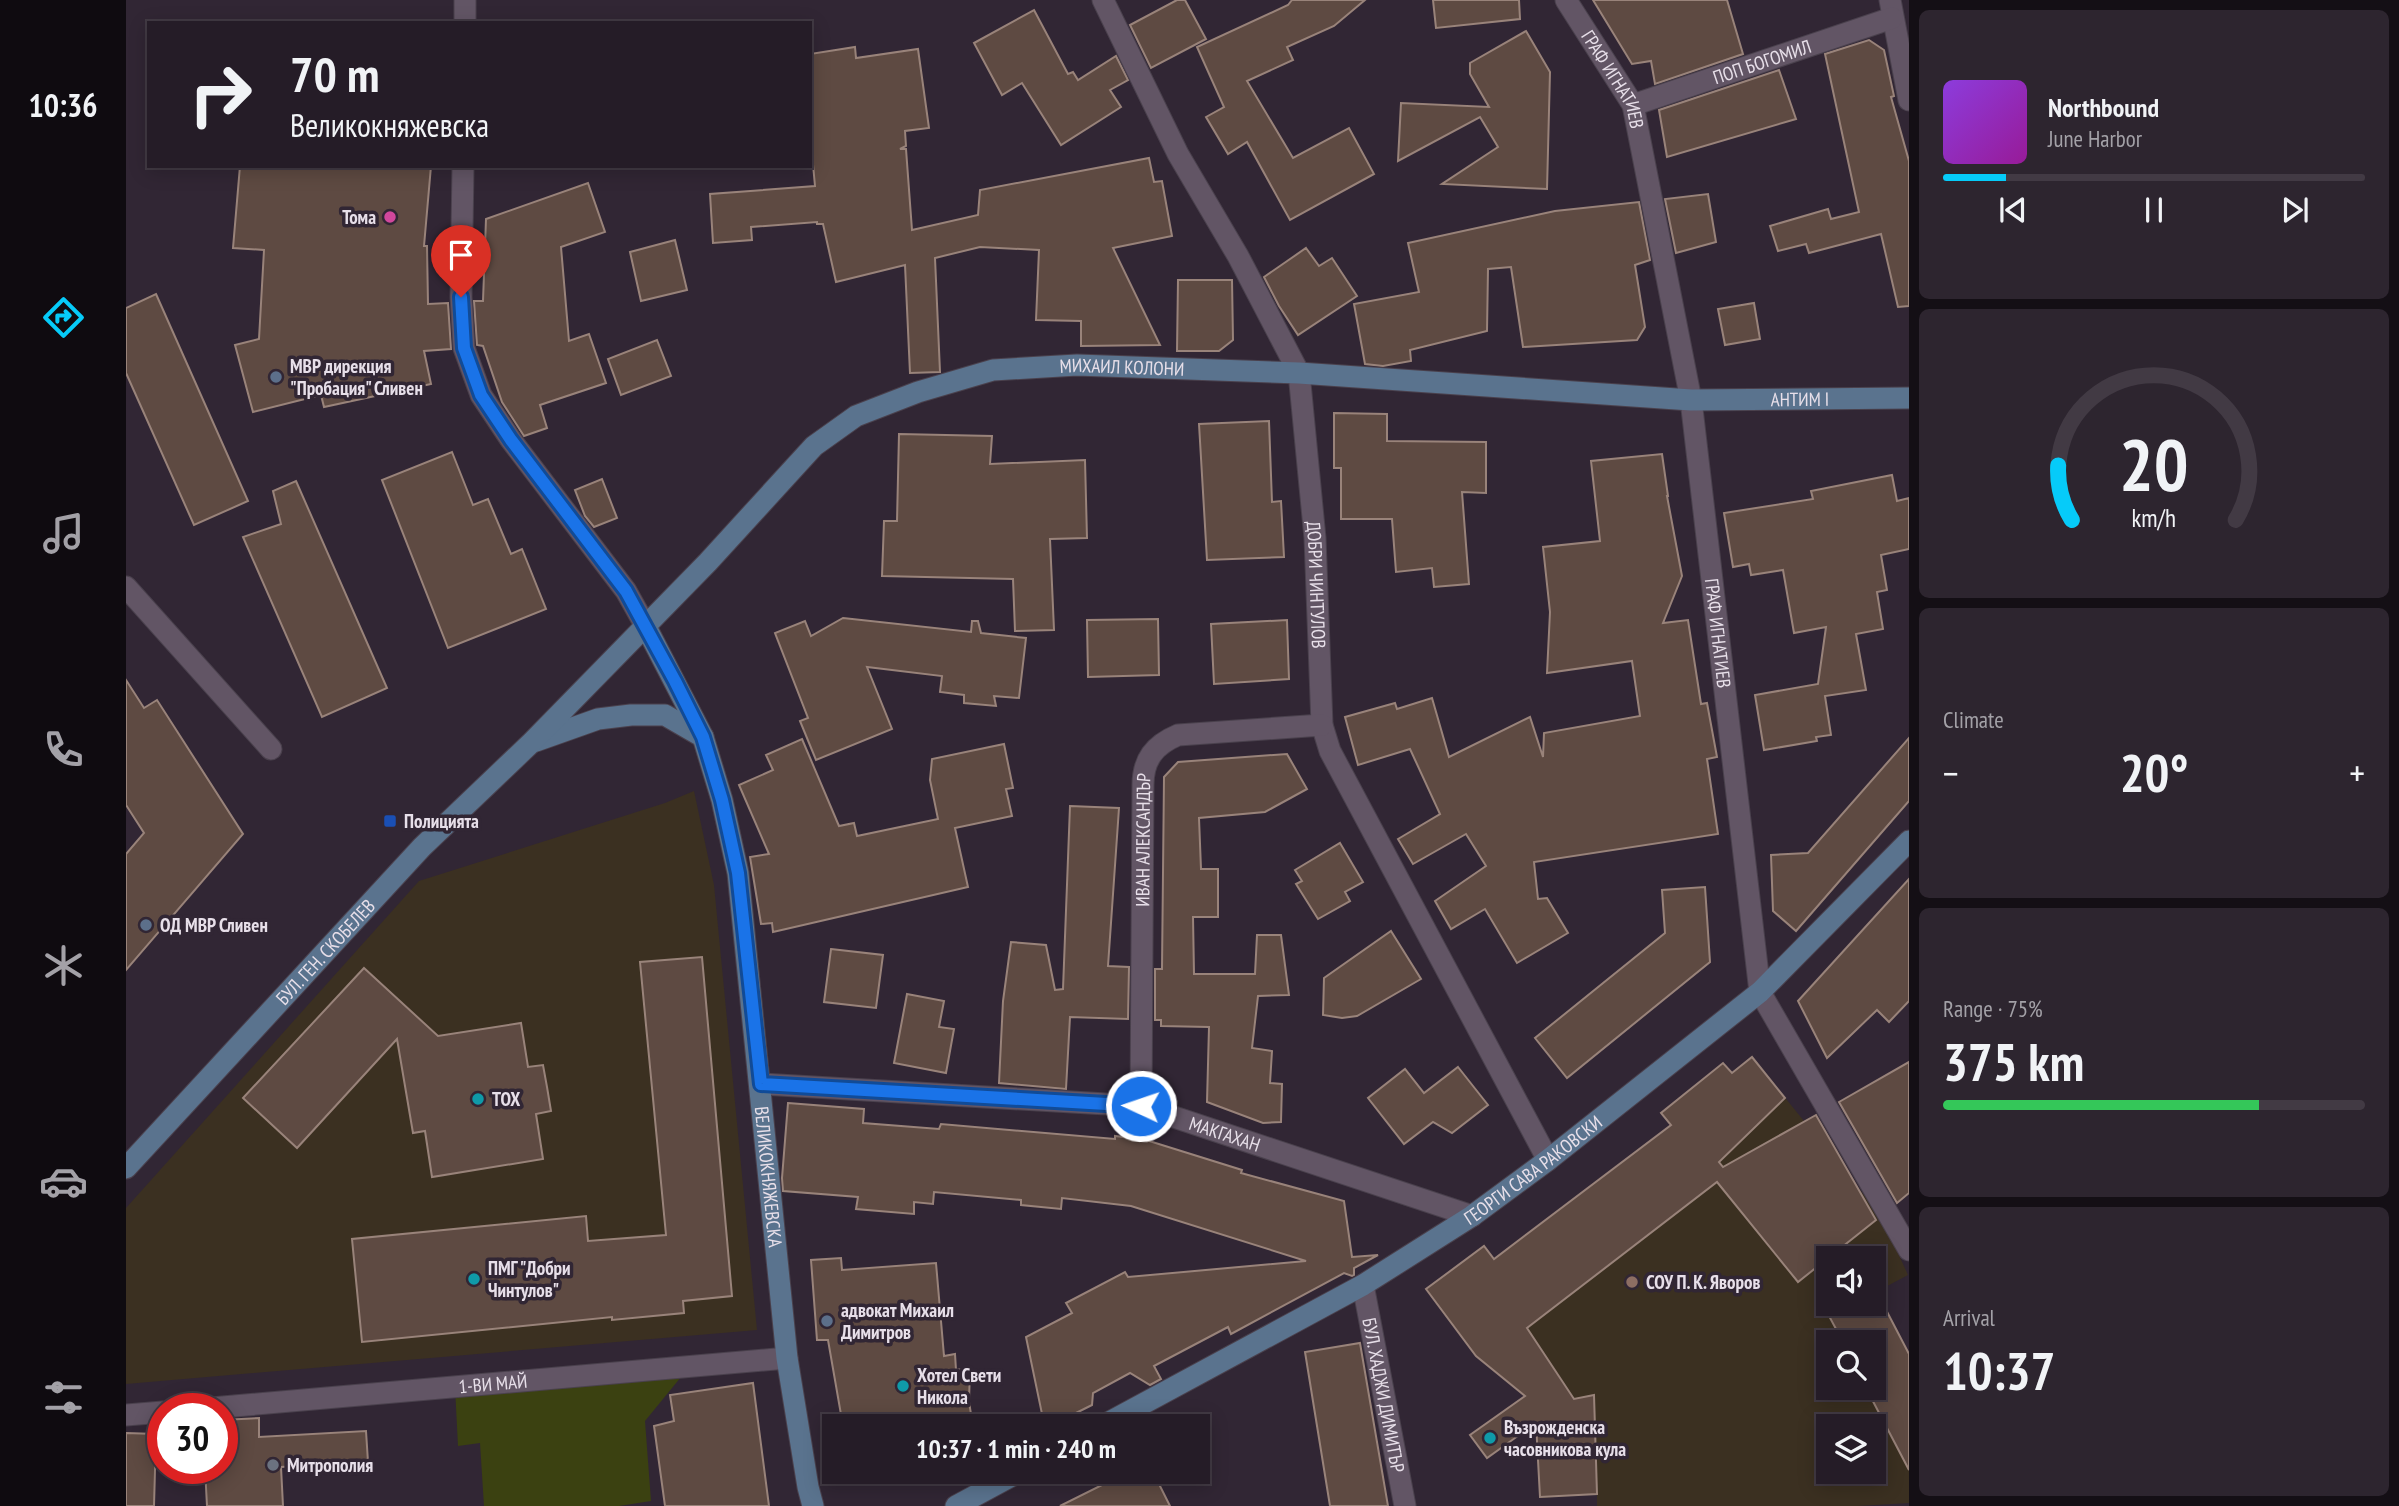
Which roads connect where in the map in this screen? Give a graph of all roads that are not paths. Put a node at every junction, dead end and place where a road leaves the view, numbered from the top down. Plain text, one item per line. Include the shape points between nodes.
1 (466, 0) edge
2 (1103, 0) edge
3 (1566, 0) edge
4 (1891, 9) edge
5 (465, 21) edge
6 (1909, 100) edge
7 (1633, 105) junction
8 (463, 168) edge
9 (1299, 373) junction
10 (1909, 398) edge
11 (1691, 400) junction
12 (126, 587) edge
13 (645, 625) junction
14 (1322, 725) junction
15 (703, 737) junction
16 (532, 742) junction
17 (271, 749) dead end
18 (1909, 841) edge
19 (1760, 992) junction
20 (761, 1084) junction
21 (1141, 1106) junction
22 (1548, 1160) junction
23 (126, 1168) edge
24 (1472, 1216) junction
25 (1909, 1250) edge
26 (1363, 1285) junction
27 (787, 1358) junction
28 (238, 1406) edge
29 (147, 1413) edge
30 (1124, 1414) edge
31 (126, 1415) edge
32 (997, 1484) edge
33 (813, 1506) edge
34 (956, 1506) edge
35 (1405, 1506) edge

1 - 5 street
2 - 9 street, ДОБРИ ЧИНТУЛОВ via 1178,154
3 - 7 street, ГРАФ ИГНАТИЕВ
4 - 6 street
4 - 7 street, ПОП БОГОМИЛ
7 - 11 street, ГРАФ ИГНАТИЕВ
8 - 13 street, ВЕЛИКОКНЯЖЕВСКА via 464,348 481,395 626,591
9 - 11 street, МИХАИЛ КОЛОНИ
9 - 13 street, МИХАИЛ КОЛОНИ via 1077,365 993,370 868,411 814,446
9 - 14 street, ДОБРИ ЧИНТУЛОВ via 1315,538
10 - 11 street, АНТИМ I
11 - 19 street, ГРАФ ИГНАТИЕВ
12 - 17 street
13 - 15 street, ВЕЛИКОКНЯЖЕВСКА
13 - 16 street, МИХАИЛ КОЛОНИ
14 - 21 street, ИВАН АЛЕКСАНДЪР via 1178,735 1154,749 1147,760 1143,785
14 - 22 street, ДОБРИ ЧИНТУЛОВ via 1330,751
15 - 16 street via 665,715 631,715 598,719
15 - 20 street, ВЕЛИКОКНЯЖЕВСКА via 738,873
16 - 23 street, БУЛ. ГЕН. СКОБЕЛЕВ via 422,847
18 - 19 street, ГЕОРГИ САВА РАКОВСКИ
19 - 22 street, ГЕОРГИ САВА РАКОВСКИ
19 - 25 street, ГРАФ ИГНАТИЕВ
20 - 21 street, МАКГАХАН
20 - 27 street, ВЕЛИКОКНЯЖЕВСКА
21 - 24 street, МАКГАХАН
22 - 24 street, ГЕОРГИ САВА РАКОВСКИ
24 - 26 street, ГЕОРГИ САВА РАКОВСКИ
26 - 30 street, ГЕОРГИ САВА РАКОВСКИ
26 - 35 street, БУЛ. ХАДЖИ ДИМИТЪР
27 - 28 street, 1-ВИ МАЙ
27 - 33 street, ВЕЛИКОКНЯЖЕВСКА
29 - 31 street
32 - 34 street

